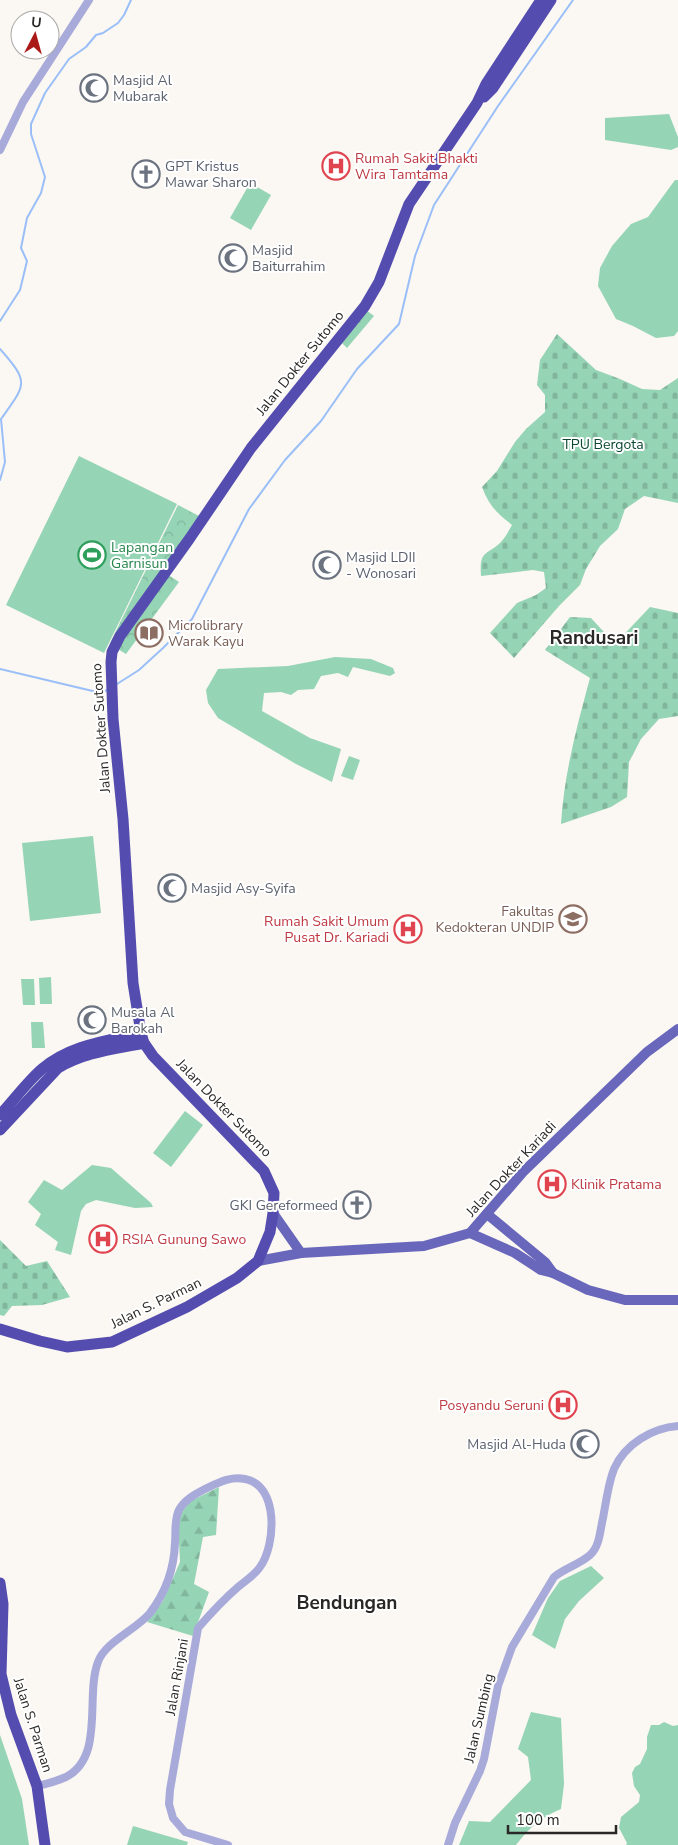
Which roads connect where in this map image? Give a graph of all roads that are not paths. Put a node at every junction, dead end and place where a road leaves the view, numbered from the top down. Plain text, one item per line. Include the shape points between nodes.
1 (89, 0) edge
2 (541, 0) edge
3 (551, 0) edge
4 (533, 5) edge
5 (477, 103) junction
6 (0, 150) edge
7 (678, 1029) edge
8 (142, 1038) junction
9 (0, 1115) edge
10 (0, 1130) edge
11 (273, 1213) junction
12 (487, 1214) junction
13 (470, 1233) junction
14 (300, 1253) junction
15 (258, 1261) junction
16 (553, 1273) junction
17 (678, 1300) edge
18 (0, 1329) edge
19 (678, 1426) edge
20 (0, 1583) edge
21 (37, 1786) junction
22 (45, 1845) edge
23 (228, 1845) edge
24 (448, 1845) edge

1 - 6 street via 23,102
2 - 4 highway, Jalan Dokter Sutomo
3 - 5 highway, Jalan Dokter Sutomo via 493,88
4 - 5 highway, Jalan Dokter Sutomo
5 - 8 highway, Jalan Dokter Sutomo via 409,204 379,282 365,306 251,448 120,636 111,657 133,983
7 - 12 main road, Jalan Dokter Kariadi via 647,1052 577,1119 507,1188
8 - 9 highway via 76,1049 64,1055 42,1068
8 - 10 highway via 83,1056 58,1068
8 - 11 highway, Jalan Dokter Sutomo via 154,1056 264,1171 274,1193
11 - 14 main road
11 - 15 highway, Jalan Dokter Sutomo via 270,1232
12 - 13 main road, Jalan Dokter Kariadi
12 - 16 main road via 546,1262
13 - 14 main road, Jalan Dokter Kariadi via 416,1247
13 - 16 main road via 515,1253 541,1270
14 - 15 main road, Jalan Dokter Kariadi
15 - 18 highway, Jalan S. Parman via 201,1299 112,1342 67,1346
16 - 17 main road via 588,1290 625,1300
19 - 24 street, Jalan Sumbing via 646,1434 621,1456 614,1470 598,1542 590,1555 554,1577 519,1633 498,1686 480,1771
20 - 21 highway, Jalan S. Parman via 4,1604 1,1674 11,1715
21 - 22 highway, Jalan S. Parman
21 - 23 street, Jalan Rinjani via 66,1776 84,1761 98,1661 104,1652 150,1613 165,1590 174,1560 178,1511 193,1495 215,1484 247,1479 259,1486 270,1505 272,1530 267,1552 260,1567 213,1609 198,1628 169,1797 173,1818 186,1832

